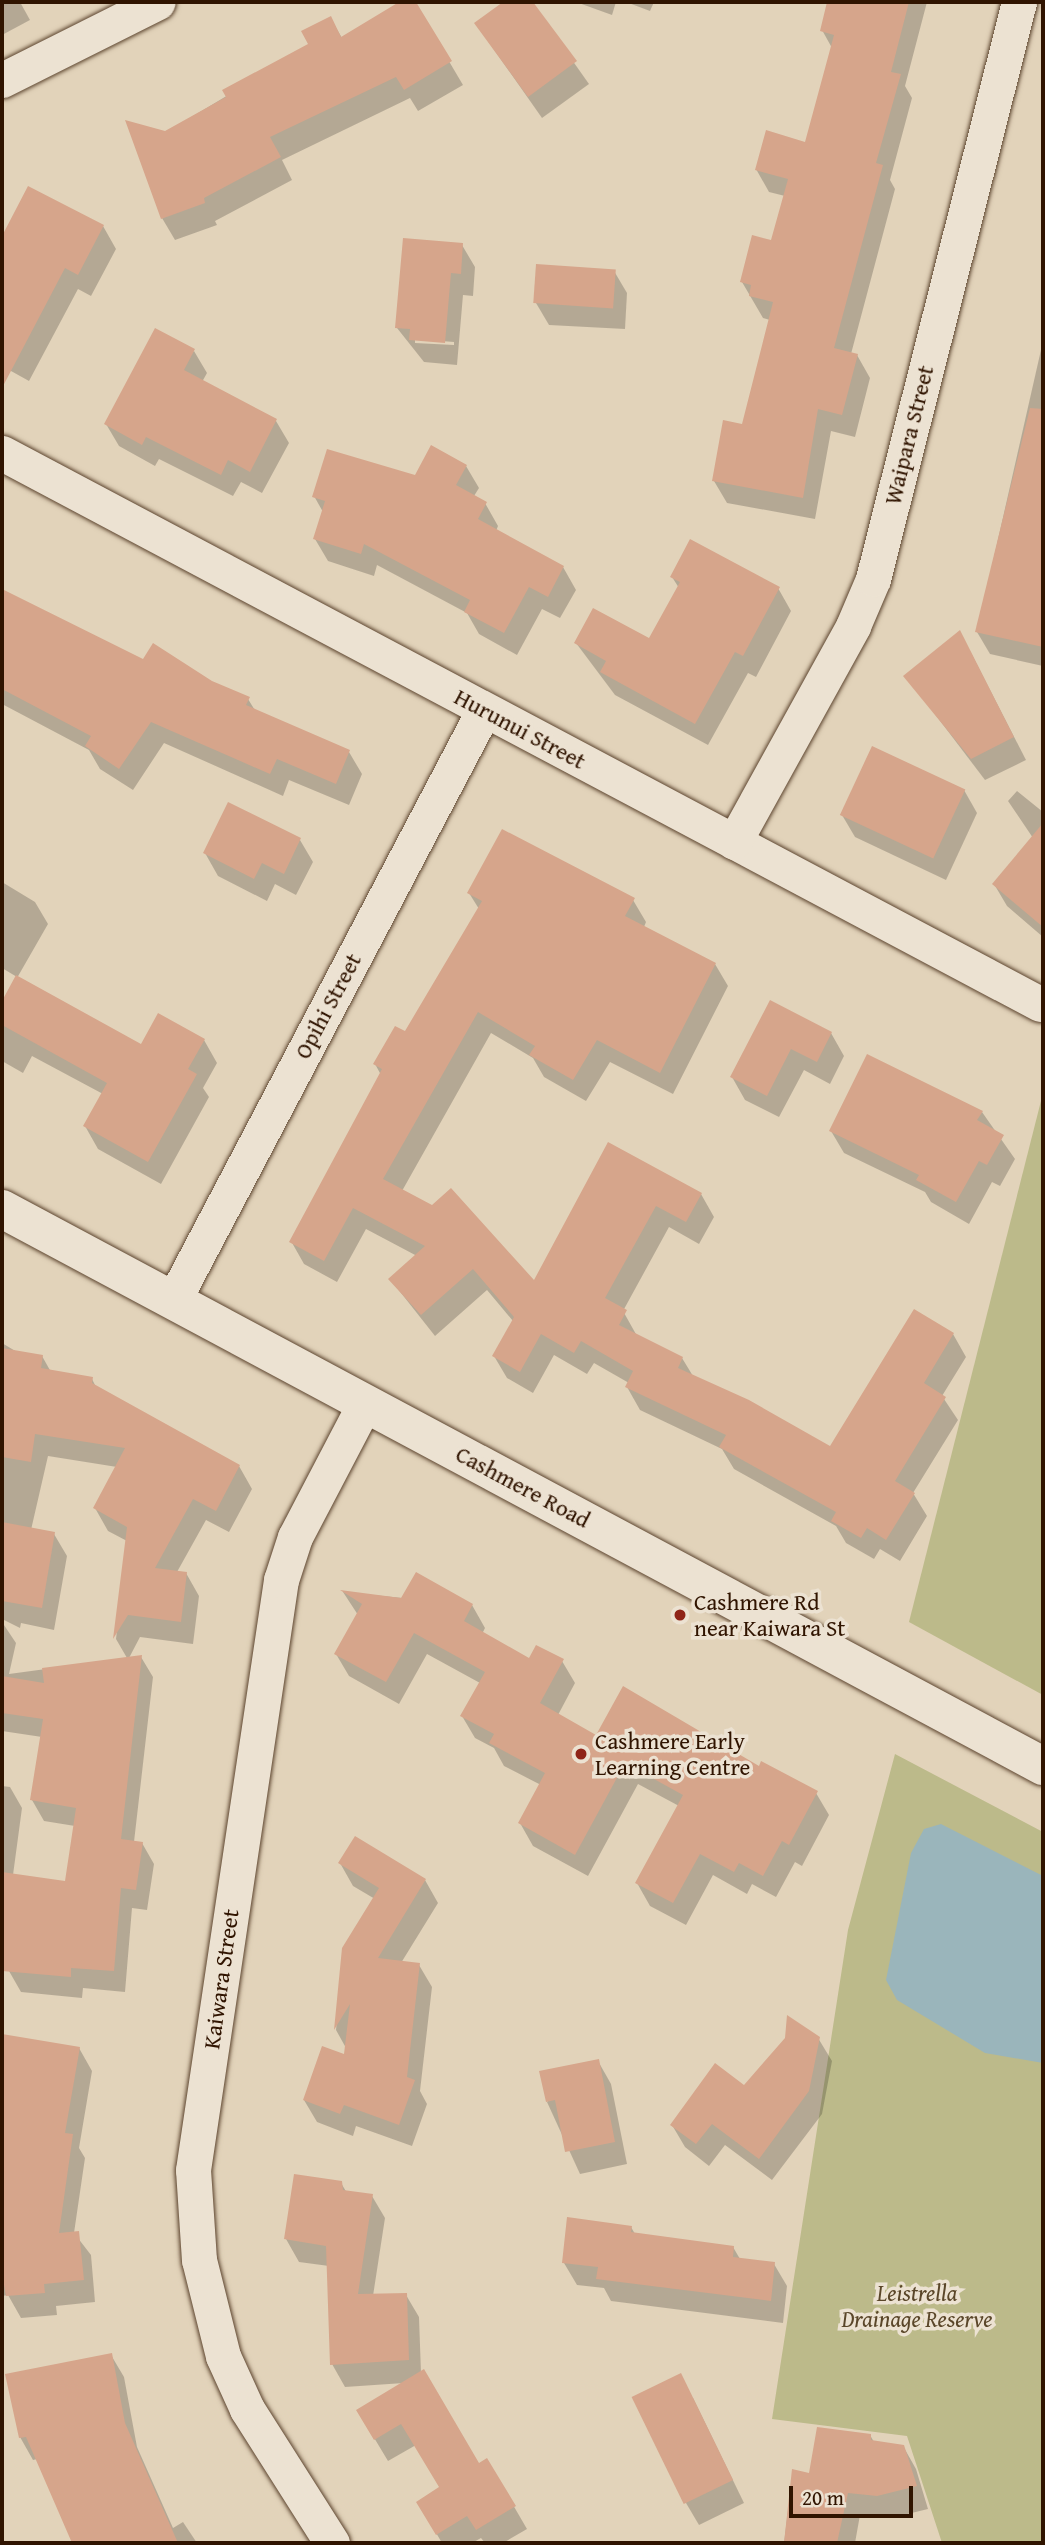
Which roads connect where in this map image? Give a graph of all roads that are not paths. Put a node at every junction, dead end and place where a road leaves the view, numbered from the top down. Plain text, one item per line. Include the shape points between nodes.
1 (158, 2) edge
2 (1019, 2) edge
3 (2, 80) edge
4 (2, 453) edge
5 (484, 710) junction
6 (734, 842) junction
7 (1040, 1004) dead end
8 (2, 1209) edge
9 (173, 1301) junction
10 (365, 1402) junction
11 (1043, 1766) edge
12 (332, 2543) edge

1 - 3 street
2 - 6 street, Waipara Street via 873,579 853,626
4 - 5 street, Hurunui Street
5 - 6 street, Hurunui Street
5 - 9 street, Opihi Street
6 - 7 street, Hurunui Street
8 - 9 main road, Cashmere Road
9 - 10 main road, Cashmere Road
10 - 11 main road, Cashmere Road
10 - 12 street, Kaiwara Street via 295,1537 281,1580 193,2170 199,2260 223,2356 247,2409

